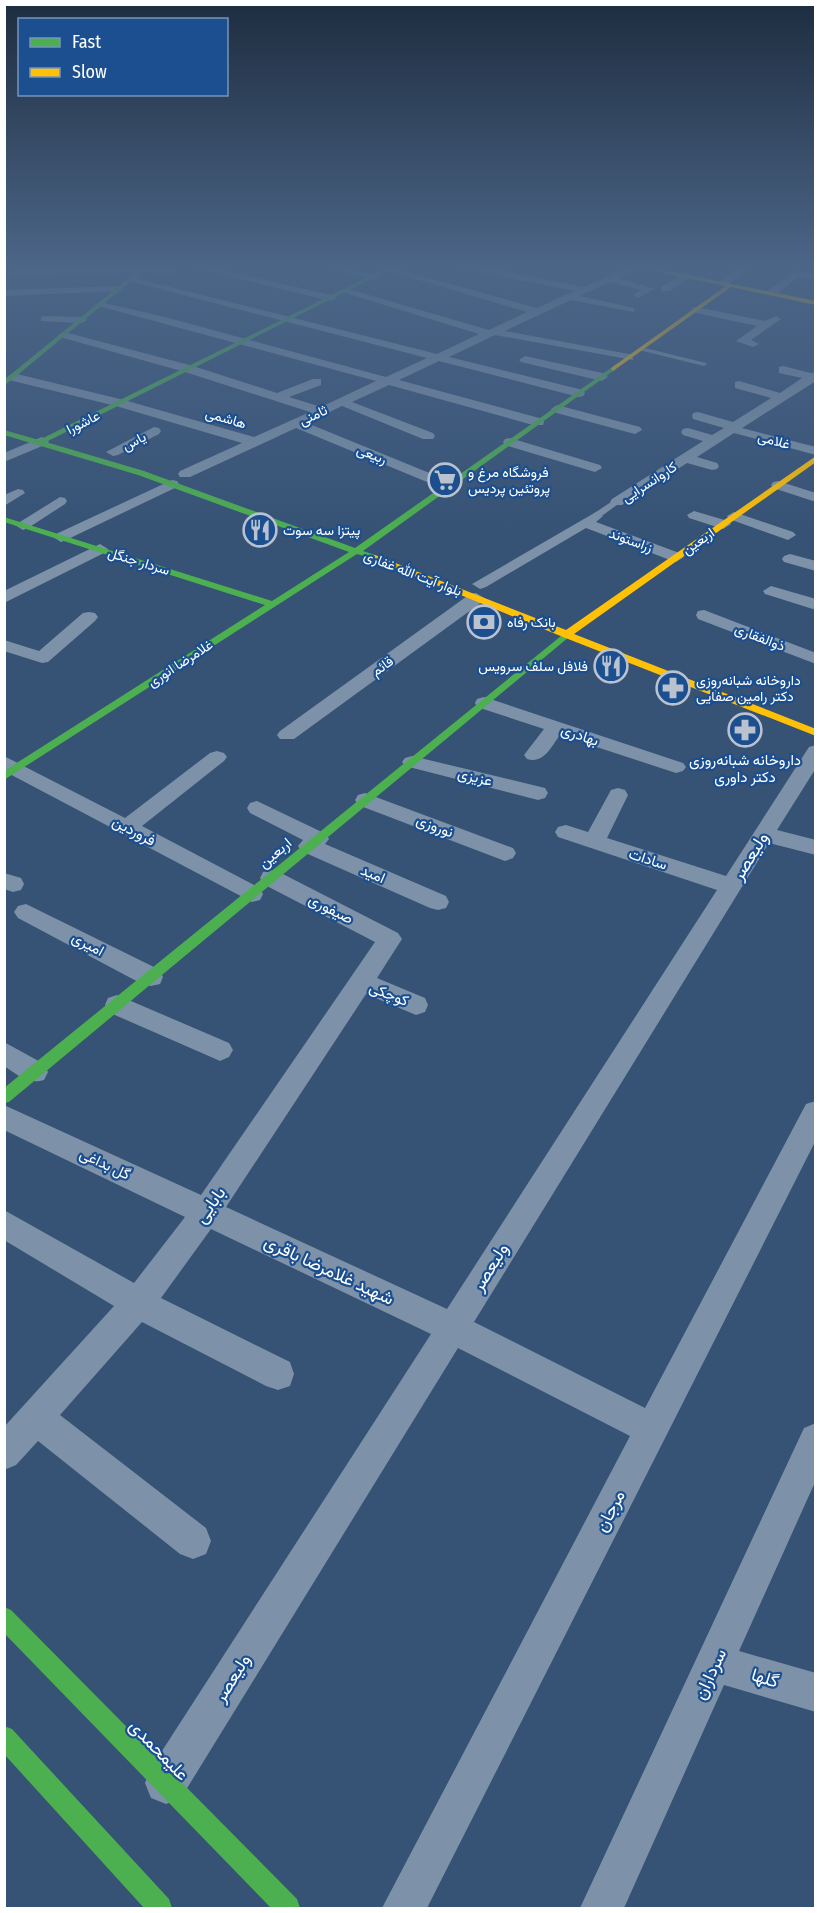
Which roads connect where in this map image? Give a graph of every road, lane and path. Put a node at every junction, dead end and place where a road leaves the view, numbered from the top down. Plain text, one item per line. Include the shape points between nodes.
1 (42, 353) edge
2 (130, 353) edge
3 (220, 353) edge
4 (288, 353) edge
5 (427, 353) edge
6 (448, 353) edge
7 (604, 353) edge
8 (635, 353) edge
9 (659, 353) edge
10 (440, 357) junction
11 (629, 358) junction
12 (525, 360) dead end
13 (704, 364) dead end
14 (189, 369) junction
15 (783, 370) dead end
16 (814, 376) edge
17 (602, 377) junction
18 (270, 380) dead end
19 (9, 381) edge
20 (388, 381) junction
21 (317, 382) dead end
22 (739, 385) dead end
23 (579, 393) junction
24 (249, 394) junction
25 (277, 397) junction
26 (781, 397) junction
27 (342, 402) junction
28 (120, 403) junction
29 (557, 409) junction
30 (321, 411) junction
31 (698, 417) dead end
32 (4, 419) edge
33 (538, 422) junction
34 (296, 423) junction
35 (733, 428) junction
36 (635, 430) dead end
37 (154, 431) dead end
38 (4, 432) edge
39 (688, 432) dead end
40 (58, 434) junction
41 (714, 440) junction
42 (42, 441) junction
43 (255, 442) junction
44 (510, 442) junction
45 (346, 444) junction
46 (816, 451) edge
47 (113, 452) junction
48 (328, 452) dead end
49 (378, 457) junction
50 (4, 458) edge
51 (685, 458) junction
52 (816, 458) edge
53 (712, 466) dead end
54 (596, 468) dead end
55 (185, 474) junction
56 (172, 484) junction
57 (778, 485) junction
58 (449, 486) junction
59 (18, 494) dead end
60 (816, 498) edge
61 (60, 501) dead end
62 (4, 502) edge
63 (617, 502) joint
64 (733, 512) junction
65 (694, 515) dead end
66 (591, 519) junction
67 (5, 520) edge
68 (23, 525) junction
69 (551, 527) dead end
70 (786, 530) dead end
71 (566, 534) junction
72 (61, 537) junction
73 (370, 542) junction
74 (100, 549) junction
75 (355, 551) junction
76 (676, 556) junction
77 (790, 559) dead end
78 (816, 566) edge
79 (471, 585) junction
80 (771, 591) dead end
81 (500, 592) dead end
82 (4, 598) edge
83 (273, 604) junction
84 (816, 605) edge
85 (704, 615) dead end
86 (561, 616) dead end
87 (89, 617) dead end
88 (587, 626) junction
89 (567, 634) junction
90 (4, 645) edge
91 (816, 659) edge
92 (484, 703) junction
93 (556, 727) junction
94 (816, 733) edge
95 (287, 735) dead end
96 (816, 751) edge
97 (534, 755) dead end
98 (217, 757) dead end
99 (412, 762) junction
100 (676, 767) dead end
101 (9, 769) edge
102 (538, 793) dead end
103 (618, 795) dead end
104 (365, 800) junction
105 (257, 808) dead end
106 (127, 827) junction
107 (566, 832) dead end
108 (763, 834) junction
109 (313, 842) junction
110 (594, 842) junction
111 (816, 848) edge
112 (505, 853) dead end
113 (271, 878) junction
114 (730, 886) junction
115 (252, 894) junction
116 (438, 902) dead end
117 (26, 912) dead end
118 (390, 939) joint
119 (151, 977) junction
120 (361, 982) junction
121 (117, 1005) junction
122 (416, 1005) dead end
123 (220, 1050) dead end
124 (4, 1052) edge
125 (35, 1072) junction
126 (4, 1097) edge
127 (816, 1112) edge
128 (4, 1117) edge
129 (206, 1212) junction
130 (4, 1224) edge
131 (138, 1303) junction
132 (452, 1328) junction
133 (278, 1374) dead end
134 (36, 1418) junction
135 (652, 1429) junction
136 (816, 1440) edge
137 (4, 1453) edge
138 (193, 1541) dead end
139 (4, 1617) edge
140 (715, 1663) junction
141 (816, 1693) edge
142 (4, 1737) edge
143 (166, 1783) junction
144 (160, 1908) edge
145 (288, 1908) edge
146 (404, 1908) edge
147 (602, 1908) edge

1 - 19 street
2 - 14 street
3 - 14 street, عاشورا
4 - 20 street
5 - 10 street
6 - 10 street, ثامنی
7 - 11 street
8 - 11 street, غلامرضا انوری
9 - 13 lane
10 - 20 street, ثامنی
10 - 23 street
11 - 17 street, غلامرضا انوری
12 - 17 street
14 - 24 street
14 - 28 street, عاشورا
15 - 16 street
16 - 26 street, کاروانسرایی
17 - 23 street, غلامرضا انوری
18 - 24 street
19 - 28 street, هاشمی
20 - 27 street, ثامنی
20 - 33 street
21 - 25 street
22 - 26 street
23 - 29 street, غلامرضا انوری
24 - 25 street
25 - 30 street
26 - 35 street, کاروانسرایی
27 - 30 street, ثامنی
27 - 49 street via 428,436
28 - 40 street, عاشورا
28 - 43 street, هاشمی
29 - 33 street, غلامرضا انوری
29 - 36 street
30 - 34 street, ثامنی
31 - 35 street, غلامی
32 - 40 street, بلوار آیت الله غفاری
33 - 44 street, غلامرضا انوری
34 - 43 street, ثامنی
34 - 45 street, ربیعی
35 - 41 street, کاروانسرایی
35 - 46 street, غلامی
37 - 47 street, یاس
38 - 42 street, بلوار آیت الله غفاری
39 - 41 street
40 - 42 street, عاشورا
40 - 47 street, بلوار آیت الله غفاری
41 - 51 street, کاروانسرایی
42 - 50 street
42 - 56 street, بلوار آیت الله غفاری
43 - 55 street, ثامنی
44 - 54 street
44 - 58 street, غلامرضا انوری
45 - 48 street
45 - 49 street, ربیعی
47 - 55 street, بلوار آیت الله غفاری
49 - 58 street, ربیعی
51 - 53 street
51 - 63 street, کاروانسرایی
52 - 57 street, اربعین
55 - 73 street, بلوار آیت الله غفاری
56 - 72 street
56 - 75 street, بلوار آیت الله غفاری
57 - 60 street
57 - 64 street, اربعین
58 - 73 street, غلامرضا انوری
59 - 62 street
61 - 68 street
63 - 66 lane, کاروانسرایی
64 - 65 street
64 - 70 street
64 - 76 street, اربعین
66 - 71 street, کاروانسرایی
66 - 76 street, زراستوند
67 - 68 street, سردار جنگل
68 - 72 street, سردار جنگل
69 - 71 street
71 - 79 street, کاروانسرایی
72 - 74 street, سردار جنگل
73 - 75 street, غلامرضا انوری
73 - 79 street, بلوار آیت الله غفاری
74 - 82 street
74 - 83 street, سردار جنگل
75 - 79 street, بلوار آیت الله غفاری
75 - 83 street, غلامرضا انوری
76 - 88 street, اربعین
77 - 78 street
79 - 81 street, بلوار آیت الله غفاری
79 - 89 street, بلوار آیت الله غفاری
79 - 95 street, قائم
80 - 84 street
83 - 101 street, غلامرضا انوری
85 - 91 street, ذوالفقاری
86 - 88 street
87 - 90 street via 42,658
88 - 89 street, اربعین
89 - 92 street, اربعین
89 - 94 street, بلوار آیت الله غفاری
92 - 93 street, بهادری
92 - 99 street, اربعین
93 - 97 street
93 - 100 street, بهادری
96 - 108 street, ولیعصر
98 - 106 street
99 - 102 street, عزیزی
99 - 104 street, اربعین
101 - 106 street, فروردین
103 - 110 street
104 - 109 street, اربعین
104 - 112 street, نوروزی
105 - 109 street, امید
106 - 115 street, فروردین
107 - 110 street, سادات
108 - 111 street
108 - 114 street, ولیعصر
109 - 113 street, اربعین
109 - 116 street, امید
110 - 114 street, سادات
113 - 115 street, اربعین
113 - 118 street, صیفوری
114 - 132 street, ولیعصر
115 - 119 street, اربعین
117 - 119 street, امیری
118 - 120 street, بابایی
119 - 121 street, اربعین
120 - 122 street, کوچکی
120 - 129 street, بابایی
121 - 123 street
121 - 125 street, اربعین
124 - 125 street
125 - 126 street, اربعین
127 - 135 street, مرجان
128 - 129 street, گل بداغی
129 - 131 street, بابایی
129 - 132 street, شهید غلامرضا باقری
130 - 131 street
131 - 133 street
131 - 134 street, بابایی
132 - 135 street, شهید غلامرضا باقری
132 - 143 street, ولیعصر
134 - 137 street, بابایی
134 - 138 street
135 - 146 street, مرجان
136 - 140 street, سرداران
139 - 143 street, علیمحمدی
140 - 141 street, گلها
140 - 147 street, سرداران
142 - 144 street
143 - 145 street, علیمحمدی

